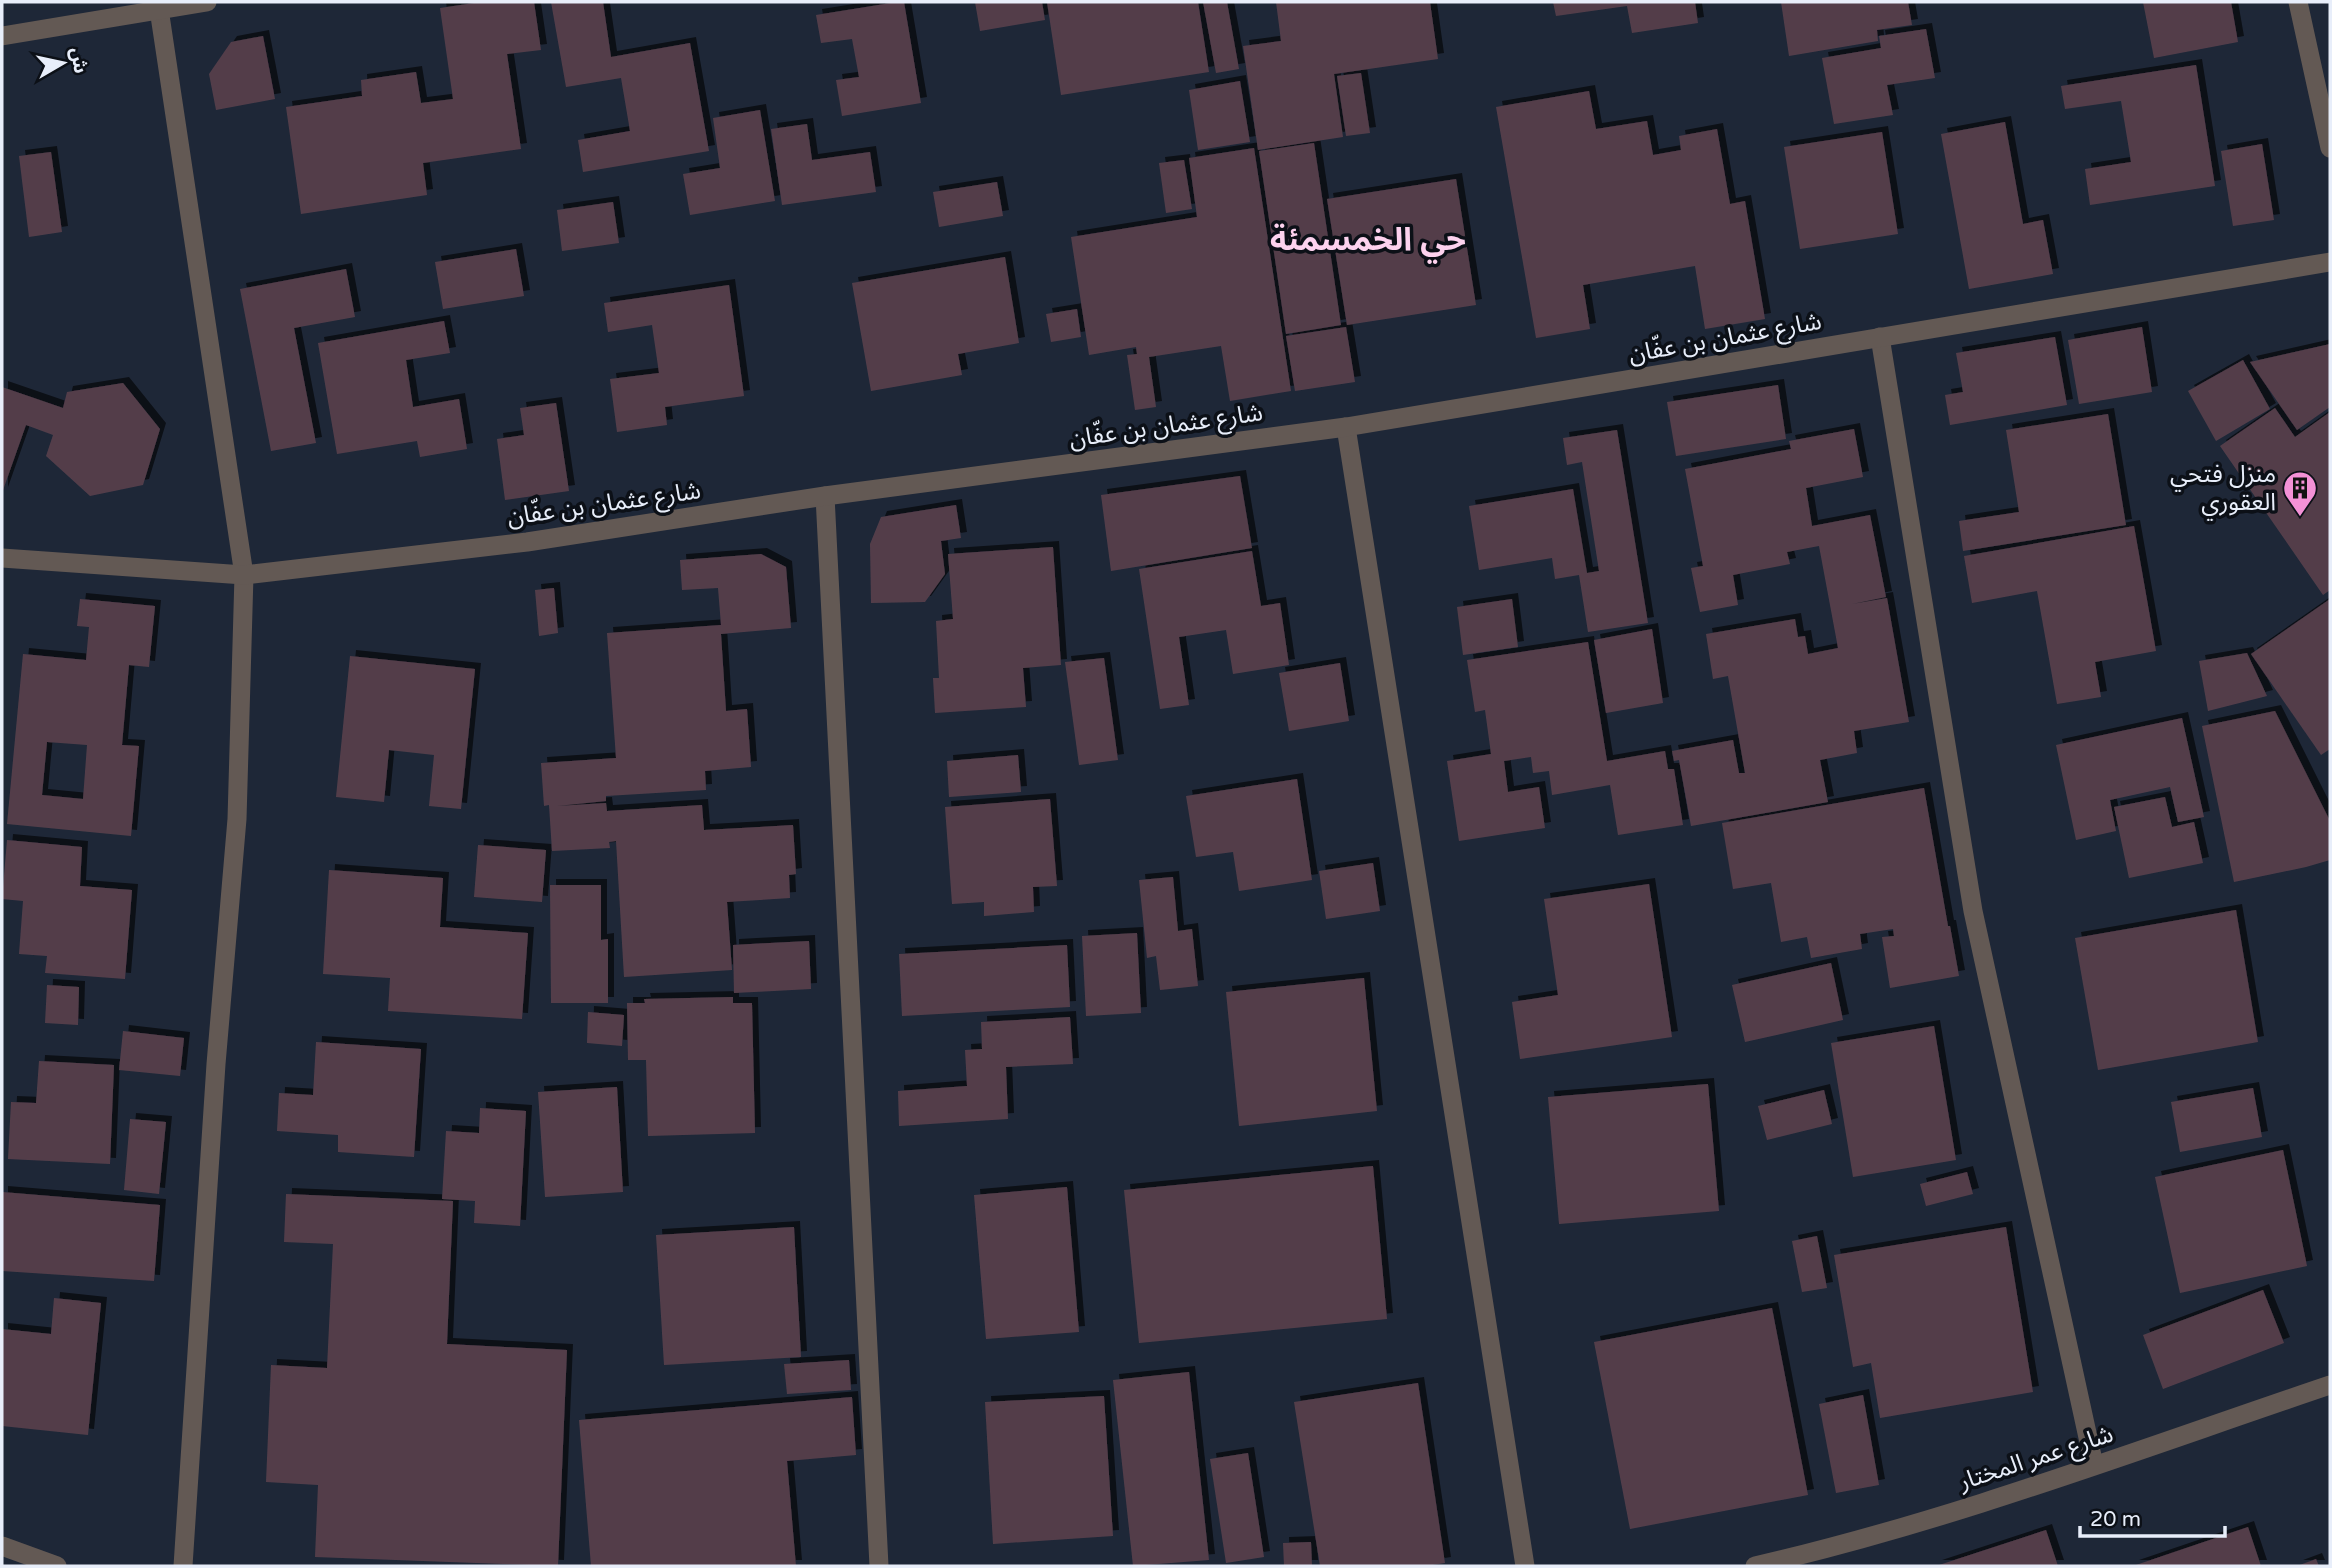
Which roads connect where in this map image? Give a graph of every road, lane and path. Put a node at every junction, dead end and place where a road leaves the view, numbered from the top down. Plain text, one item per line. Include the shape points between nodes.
1 (207, 2) edge
2 (2298, 2) edge
3 (159, 9) junction
4 (2, 36) edge
5 (2330, 148) edge
6 (2330, 262) edge
7 (1880, 337) junction
8 (1346, 427) junction
9 (825, 496) junction
10 (2, 558) edge
11 (244, 575) junction
12 (2330, 1385) edge
13 (2094, 1465) junction
14 (2, 1546) edge
15 (57, 1566) edge
16 (183, 1566) edge
17 (879, 1566) edge
18 (1525, 1566) edge
19 (1755, 1566) edge

1 - 3 street
2 - 5 street
3 - 4 street
3 - 11 street
6 - 7 street, شارع عثمان بن عفّان
7 - 8 street, شارع عثمان بن عفّان
7 - 13 street via 1973,911
8 - 9 street, شارع عثمان بن عفّان
8 - 18 street
9 - 11 street, شارع عثمان بن عفّان via 527,542
9 - 17 street
10 - 11 street, شارع عثمان بن عفّان
11 - 16 street via 237,819
12 - 13 street, شارع عمر المختار
13 - 19 street, شارع عمر المختار via 1988,1501
14 - 15 street

